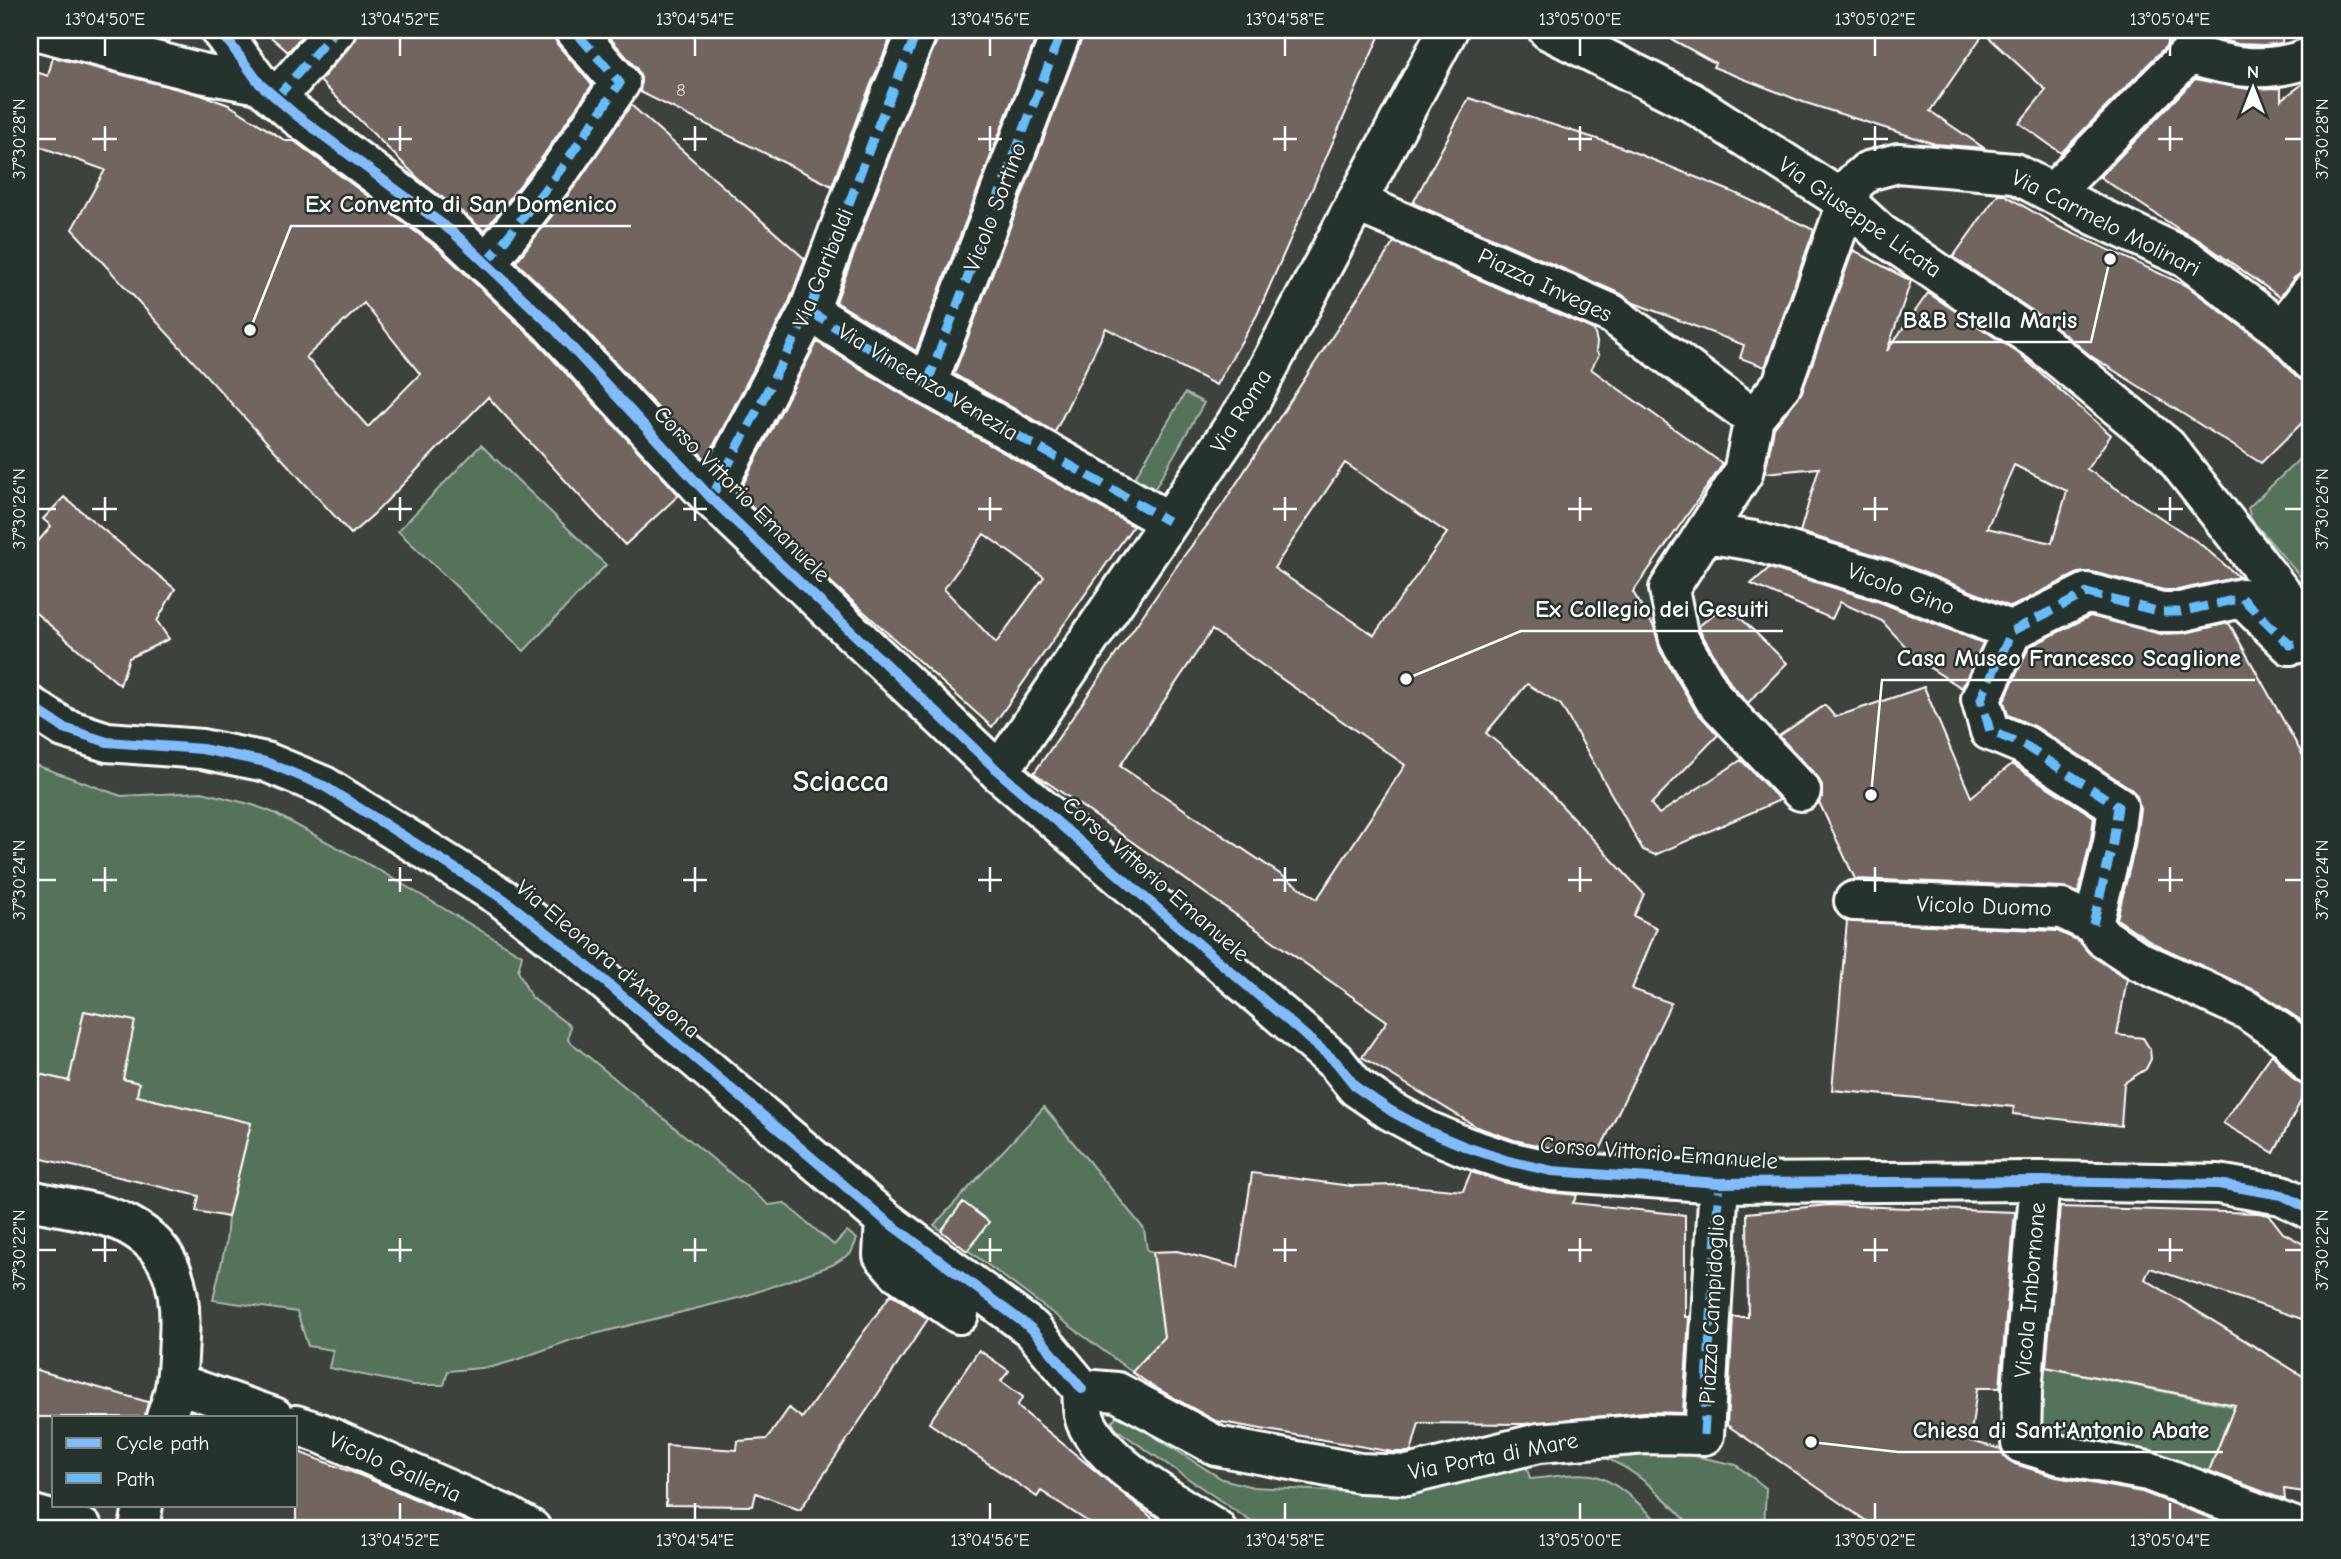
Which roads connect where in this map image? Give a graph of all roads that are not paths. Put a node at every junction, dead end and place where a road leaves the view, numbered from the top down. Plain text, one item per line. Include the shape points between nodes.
1 (35, 30) edge
2 (220, 30) edge
3 (336, 30) edge
4 (574, 30) edge
5 (918, 30) edge
6 (1062, 30) edge
7 (1448, 30) edge
8 (1548, 30) edge
9 (2193, 42) edge
10 (2311, 57) edge
11 (268, 91) junction
12 (2053, 193) junction
13 (1356, 202) junction
14 (1847, 203) junction
15 (486, 264) junction
16 (2311, 292) edge
17 (809, 311) junction
18 (2282, 330) junction
19 (2311, 361) edge
20 (927, 384) junction
21 (1754, 418) junction
22 (711, 498) junction
23 (1168, 521) junction
24 (1705, 533) junction
25 (2012, 631) junction
26 (2311, 631) edge
27 (2311, 640) edge
28 (30, 706) edge
29 (999, 772) junction
30 (1801, 791) dead end
31 (1854, 901) dead end
32 (2093, 924) junction
33 (2300, 1052) edge
34 (2040, 1181) junction
35 (1719, 1183) junction
36 (30, 1200) edge
37 (2311, 1210) edge
38 (885, 1220) junction
39 (959, 1314) dead end
40 (1082, 1390) junction
41 (171, 1400) edge
42 (268, 1416) edge
43 (298, 1426) edge
44 (1704, 1436) joint
45 (144, 1506) edge
46 (30, 1514) edge
47 (83, 1529) edge
48 (139, 1529) edge
49 (531, 1529) edge
50 (1216, 1529) edge
51 (2300, 1529) edge

1 - 11 street
2 - 11 street, Corso Vittorio Emanuele
3 - 11 street
4 - 15 street via 620,83 561,169
5 - 17 street, Via Garibaldi
6 - 20 street, Vicolo Sortino
7 - 13 street, Via Roma
8 - 14 street, Via Giuseppe Licata via 1691,102
9 - 10 street via 2218,64 2244,68 2270,68
9 - 12 street
11 - 15 street, Corso Vittorio Emanuele via 454,233
12 - 14 street, Via Carmelo Molinari via 2014,173 1898,163 1868,171 1854,183
12 - 18 street, Via Carmelo Molinari via 2186,258
13 - 21 street, Piazza Inveges via 1612,314
13 - 23 street, Via Roma via 1249,404
14 - 21 street, Via Carmelo Molinari via 1782,384
14 - 26 street, Via Giuseppe Licata via 1881,234 2040,342 2167,447
15 - 22 street, Corso Vittorio Emanuele via 551,325
16 - 18 street
17 - 20 street, Via Vincenzo Venezia
17 - 22 street, Via Garibaldi
18 - 19 street, Via Carmelo Molinari
20 - 23 street, Via Vincenzo Venezia
21 - 24 street via 1743,473
22 - 29 street, Corso Vittorio Emanuele
23 - 29 street, Via Roma
24 - 25 street, Vicolo Gino via 1754,541 1884,580
24 - 30 street via 1669,589 1679,639 1714,699
25 - 27 street via 2087,593 2161,612 2242,598 2290,645
25 - 32 street via 1981,699 1990,731 2024,745 2118,806
28 - 38 street, Via Eleonora d'Aragona via 64,728 107,742 202,749 266,762 324,786 502,898
29 - 35 street, Corso Vittorio Emanuele via 1336,1062 1356,1087 1391,1111 1466,1147 1552,1171
31 - 32 street, Vicolo Duomo via 2062,909
32 - 33 street, Vicolo Duomo via 2103,937 2139,961 2247,1010
34 - 35 street, Corso Vittorio Emanuele
34 - 37 street, Corso Vittorio Emanuele via 2218,1184 2282,1195
34 - 51 street, Vicola Imbornone via 2021,1443 2148,1471
35 - 44 street, Piazza Campidoglio
36 - 41 street via 126,1224 161,1253 172,1270 181,1310
38 - 39 street via 883,1255
38 - 40 street, Via Eleonora d'Aragona via 1032,1329
40 - 44 street, Via Porta di Mare via 1117,1392 1217,1446 1360,1474 1409,1475 1539,1443 1646,1434
40 - 50 street via 1085,1419 1097,1440 1140,1480
41 - 42 street
43 - 49 street, Vicolo Galleria
45 - 48 street
46 - 47 street

